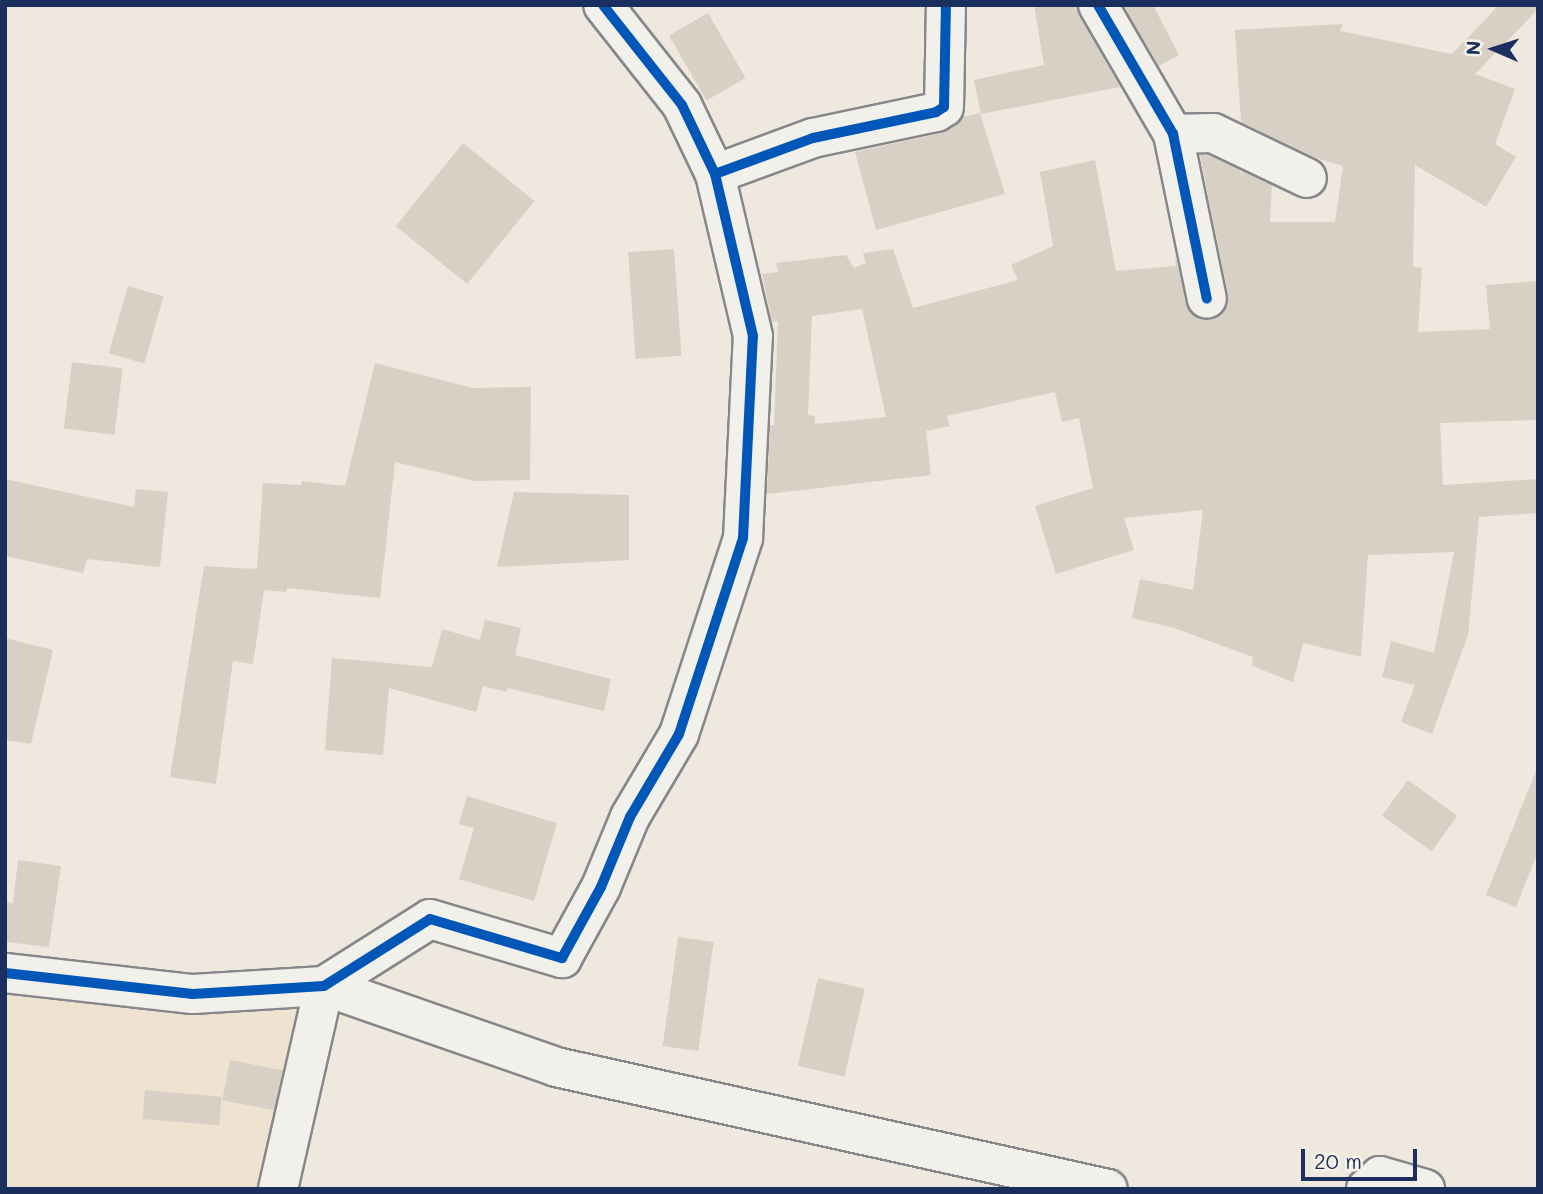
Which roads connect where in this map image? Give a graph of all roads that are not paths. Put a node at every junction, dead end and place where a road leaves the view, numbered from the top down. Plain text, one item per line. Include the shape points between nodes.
1 (603, 5) edge
2 (946, 5) edge
3 (1098, 5) edge
4 (1173, 134) junction
5 (715, 174) junction
6 (1307, 178) dead end
7 (1207, 299) dead end
8 (5, 973) edge
9 (324, 986) junction
10 (278, 1189) edge
11 (1108, 1189) edge
12 (1366, 1189) edge
13 (1425, 1189) edge

1 - 5 street via 682,105
2 - 5 street via 943,107 813,138
3 - 4 street
4 - 6 street via 1213,133
4 - 7 street
5 - 9 street via 752,336 743,538 680,734 630,817 601,887 562,958 430,919
8 - 9 street via 193,994
9 - 10 street
9 - 11 street via 556,1068
12 - 13 street via 1380,1176

